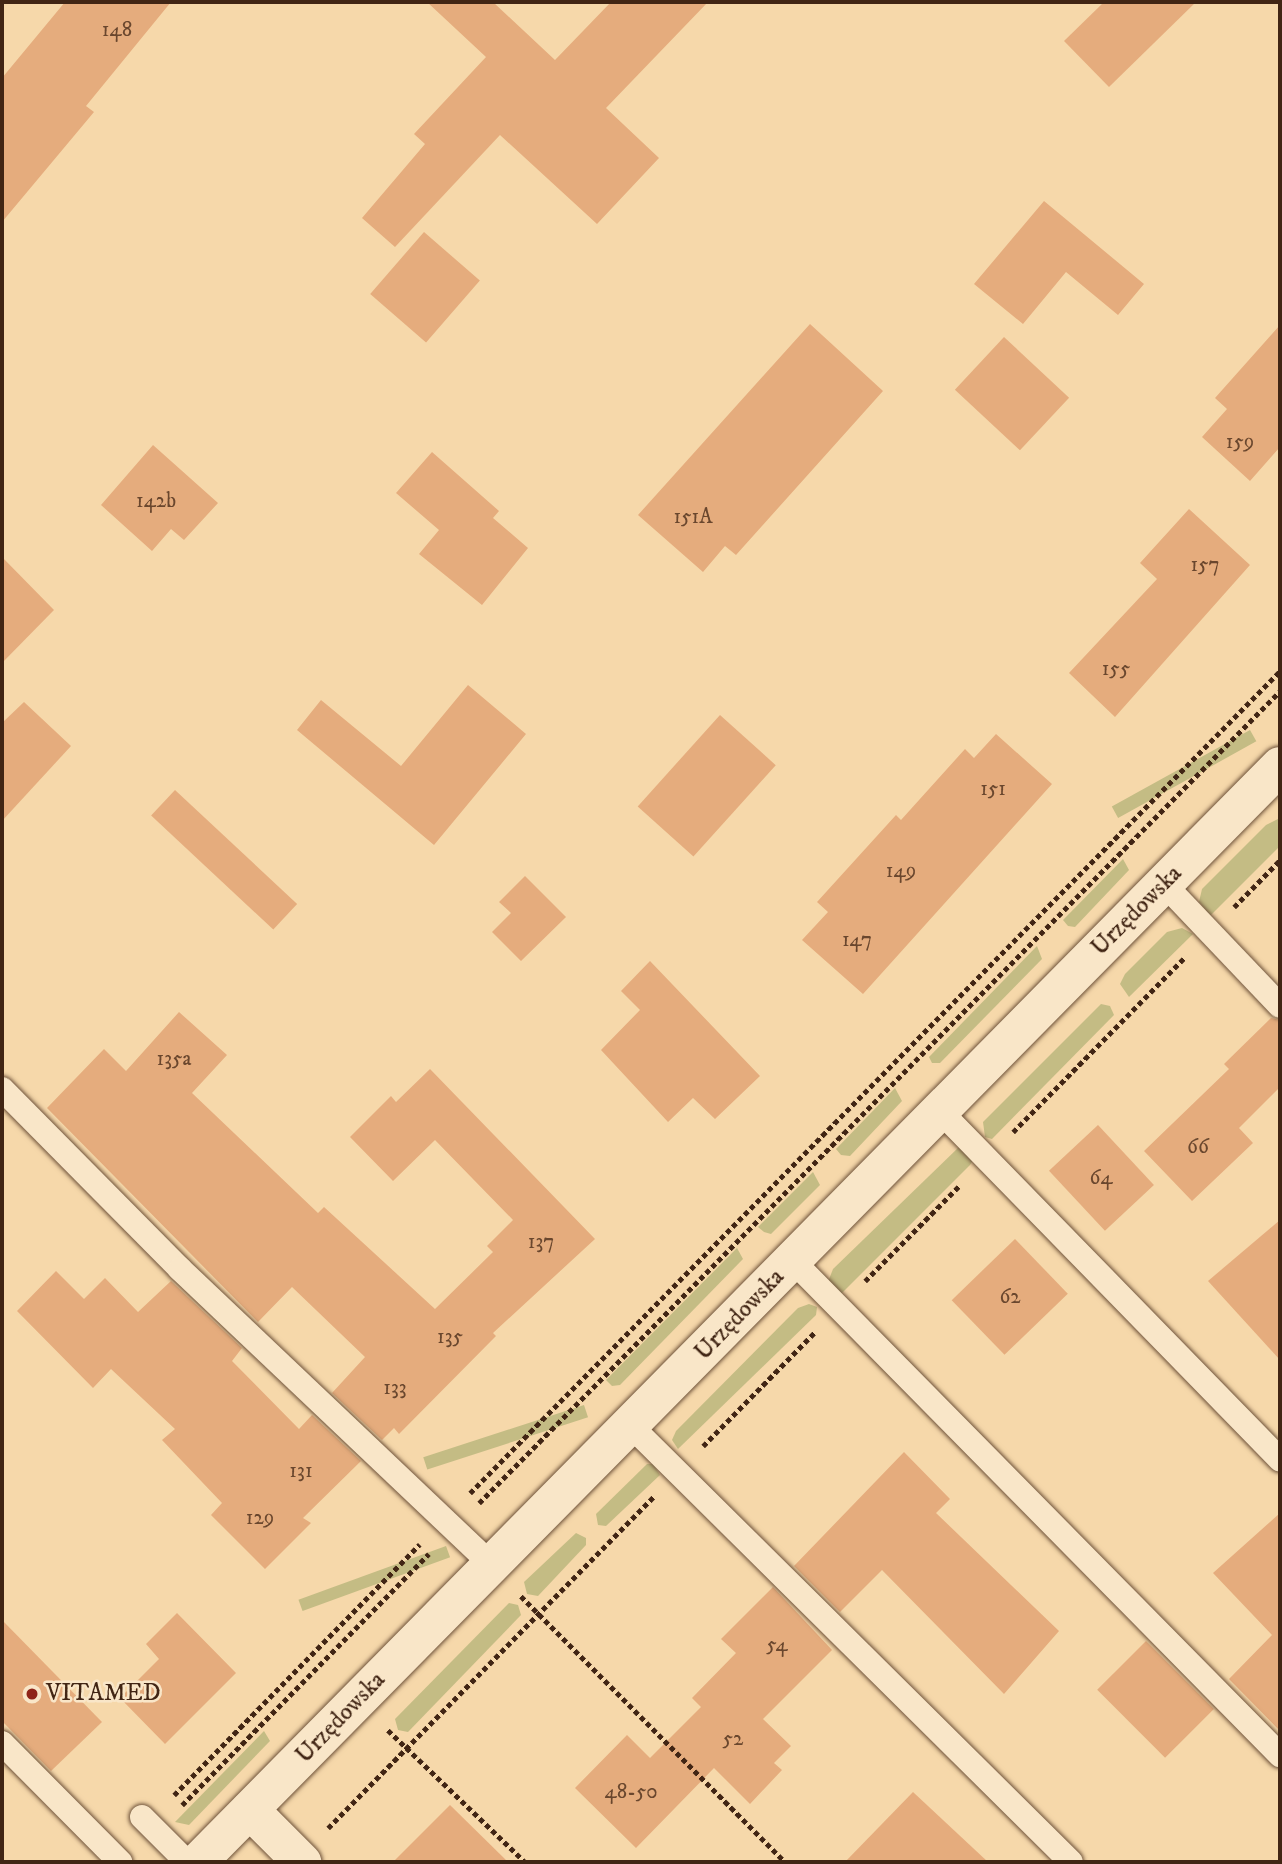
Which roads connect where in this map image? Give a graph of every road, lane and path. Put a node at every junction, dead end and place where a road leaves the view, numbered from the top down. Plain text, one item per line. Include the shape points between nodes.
1 (1280, 671) edge
2 (1280, 691) edge
3 (1280, 766) edge
4 (1280, 860) edge
5 (1164, 884) junction
6 (1209, 932) junction
7 (1280, 1006) edge
8 (2, 1088) edge
9 (940, 1111) junction
10 (986, 1158) junction
11 (793, 1261) junction
12 (836, 1310) junction
13 (631, 1426) junction
14 (1280, 1459) edge
15 (676, 1474) junction
16 (450, 1523) junction
17 (492, 1565) junction
18 (538, 1615) junction
19 (358, 1700) junction
20 (2, 1743) edge
21 (406, 1748) junction
22 (1280, 1755) edge
23 (250, 1810) junction
24 (149, 1823) junction
25 (301, 1861) edge
26 (120, 1862) edge
27 (187, 1862) edge
28 (198, 1862) edge
29 (525, 1862) edge
30 (785, 1862) edge
31 (1071, 1862) edge

1 - 16 path
2 - 16 path
3 - 5 street, Urzędowska
4 - 6 path
5 - 6 lane
5 - 9 street, Urzędowska
6 - 7 lane
6 - 10 path
8 - 16 lane via 180,1269
9 - 10 lane
9 - 11 street, Urzędowska
10 - 12 path
10 - 14 lane
11 - 12 lane
11 - 13 street, Urzędowska
12 - 15 path
12 - 22 lane via 1101,1569
13 - 15 lane
13 - 17 street, Urzędowska
15 - 18 path
15 - 31 lane
16 - 17 lane
16 - 24 path
16 - 24 path
17 - 18 path
17 - 19 street, Urzędowska
18 - 21 path
18 - 30 path
19 - 21 path
19 - 23 street, Urzędowska
20 - 26 lane
21 - 25 path
21 - 29 path
23 - 25 street
23 - 28 street, Urzędowska
24 - 27 lane

